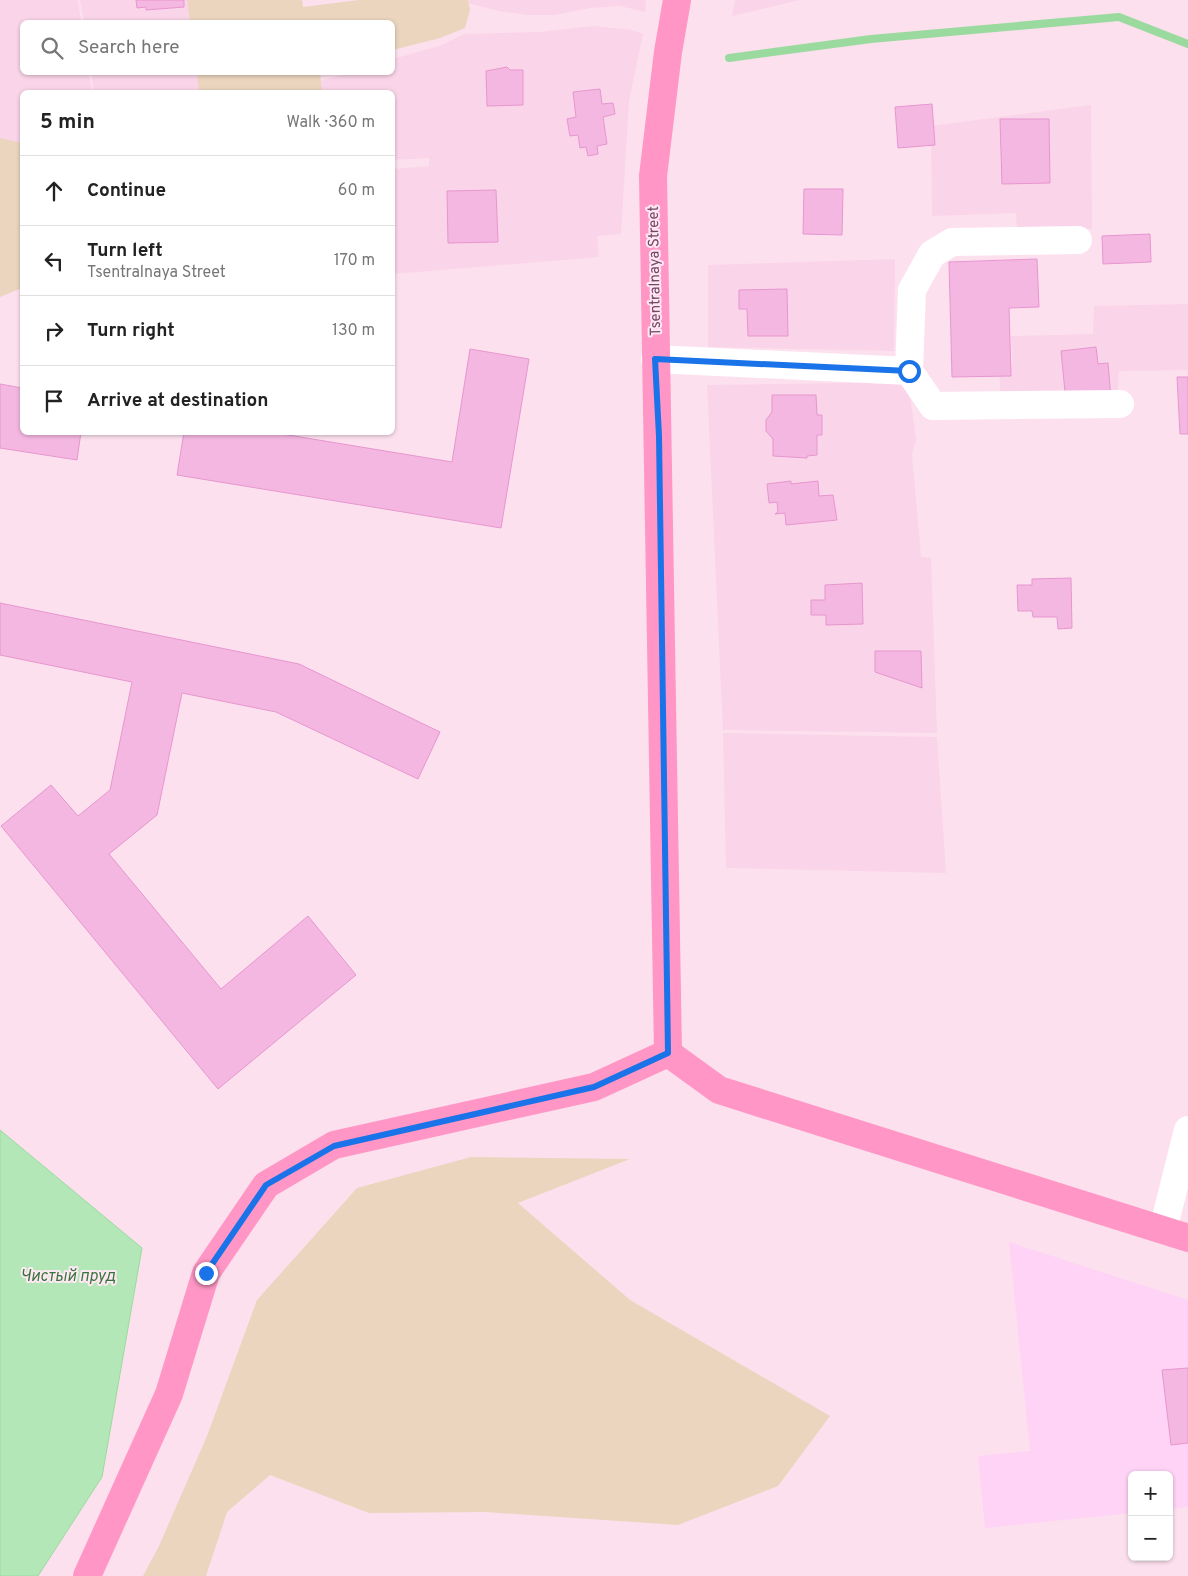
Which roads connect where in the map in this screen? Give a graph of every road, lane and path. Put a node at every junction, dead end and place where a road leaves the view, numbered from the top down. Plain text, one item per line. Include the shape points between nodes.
1 (678, 0) edge
2 (1078, 240) dead end
3 (655, 359) junction
4 (909, 371) junction
5 (1120, 404) dead end
6 (668, 1053) junction
7 (1188, 1130) edge
8 (1175, 1234) edge
9 (87, 1576) edge

1 - 3 main road, Tsentralnaya Street via 668,52 653,176
2 - 4 lane via 952,242 932,254 912,290
3 - 4 lane
3 - 6 main road, Tsentralnaya Street via 659,436
4 - 5 lane via 933,406
6 - 8 main road via 718,1090
6 - 9 main road via 594,1087 334,1146 266,1185 206,1273 169,1394
7 - 8 lane

